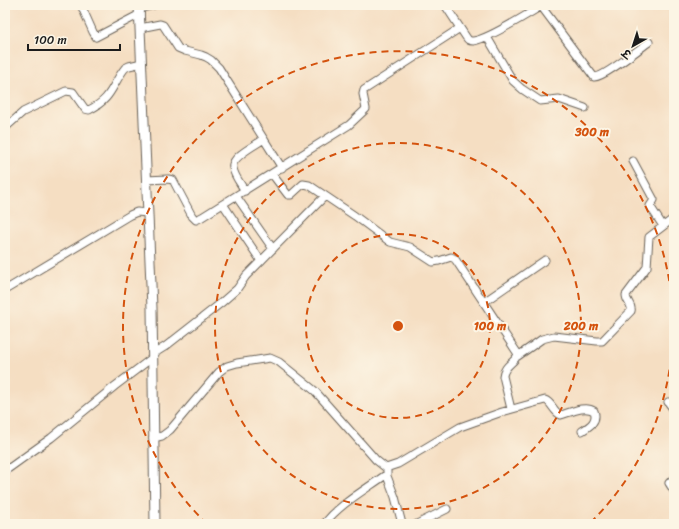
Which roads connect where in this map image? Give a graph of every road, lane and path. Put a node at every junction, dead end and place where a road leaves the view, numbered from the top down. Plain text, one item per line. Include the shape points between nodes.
1 (81, 5) edge
2 (154, 5) edge
3 (445, 5) edge
4 (542, 6) edge
5 (140, 9) edge
6 (140, 28) junction
7 (460, 28) junction
8 (486, 37) junction
9 (649, 42) dead end
10 (142, 63) junction
11 (585, 108) dead end
12 (5, 128) edge
13 (264, 139) junction
14 (633, 161) dead end
15 (282, 168) junction
16 (272, 174) junction
17 (146, 180) junction
18 (245, 191) junction
19 (236, 196) junction
20 (325, 196) junction
21 (223, 204) junction
22 (147, 213) junction
23 (674, 218) edge
24 (663, 226) junction
25 (273, 249) junction
26 (545, 260) dead end
27 (261, 261) junction
28 (5, 290) edge
29 (484, 302) junction
30 (152, 355) junction
31 (518, 356) junction
32 (668, 402) dead end
33 (511, 409) junction
34 (674, 410) edge
35 (582, 431) dead end
36 (153, 438) junction
37 (387, 470) junction
38 (5, 471) edge
39 (674, 478) edge
40 (674, 491) edge
41 (447, 509) dead end
42 (155, 524) edge
43 (324, 524) edge
44 (402, 524) edge
45 (417, 524) edge

1 - 5 street via 96,37
2 - 5 street
3 - 7 street
4 - 8 street
4 - 9 street via 594,77 612,68
5 - 6 main road
6 - 10 main road
6 - 13 street via 163,25 178,48 202,54 211,60 219,68
7 - 8 street via 468,40
7 - 15 street via 366,88 363,92 367,107 365,111 346,128
8 - 11 street via 513,81 522,89 540,101 559,99
10 - 12 street via 125,68 106,98 89,110 85,109 73,92 66,91 23,112
10 - 17 main road
13 - 15 street
13 - 18 street via 233,162 233,169
14 - 24 street via 654,200 650,206
15 - 16 street
16 - 18 street
16 - 20 street via 288,196 306,184
17 - 21 street via 173,180 196,220
17 - 22 main road
18 - 19 street
19 - 21 street
19 - 25 street
20 - 25 street
20 - 29 street via 390,242 410,247 433,262 448,257 454,258
21 - 27 street
22 - 28 street via 137,212 130,215
22 - 30 main road
23 - 24 street
24 - 31 street via 649,237 647,267 626,293 631,311 602,341 548,336
25 - 27 street
26 - 29 street
27 - 30 street via 237,289
29 - 31 street via 518,352
30 - 36 main road
30 - 38 street via 51,438
31 - 33 street via 503,372
32 - 34 street
33 - 35 street via 545,400 560,415 592,409 596,413 594,422
33 - 37 street via 460,428
36 - 37 street via 162,436 170,430 227,366 270,358 279,362 315,391
36 - 42 main road
37 - 43 street via 367,489 338,508
37 - 44 street
39 - 40 street via 669,483
41 - 45 street

